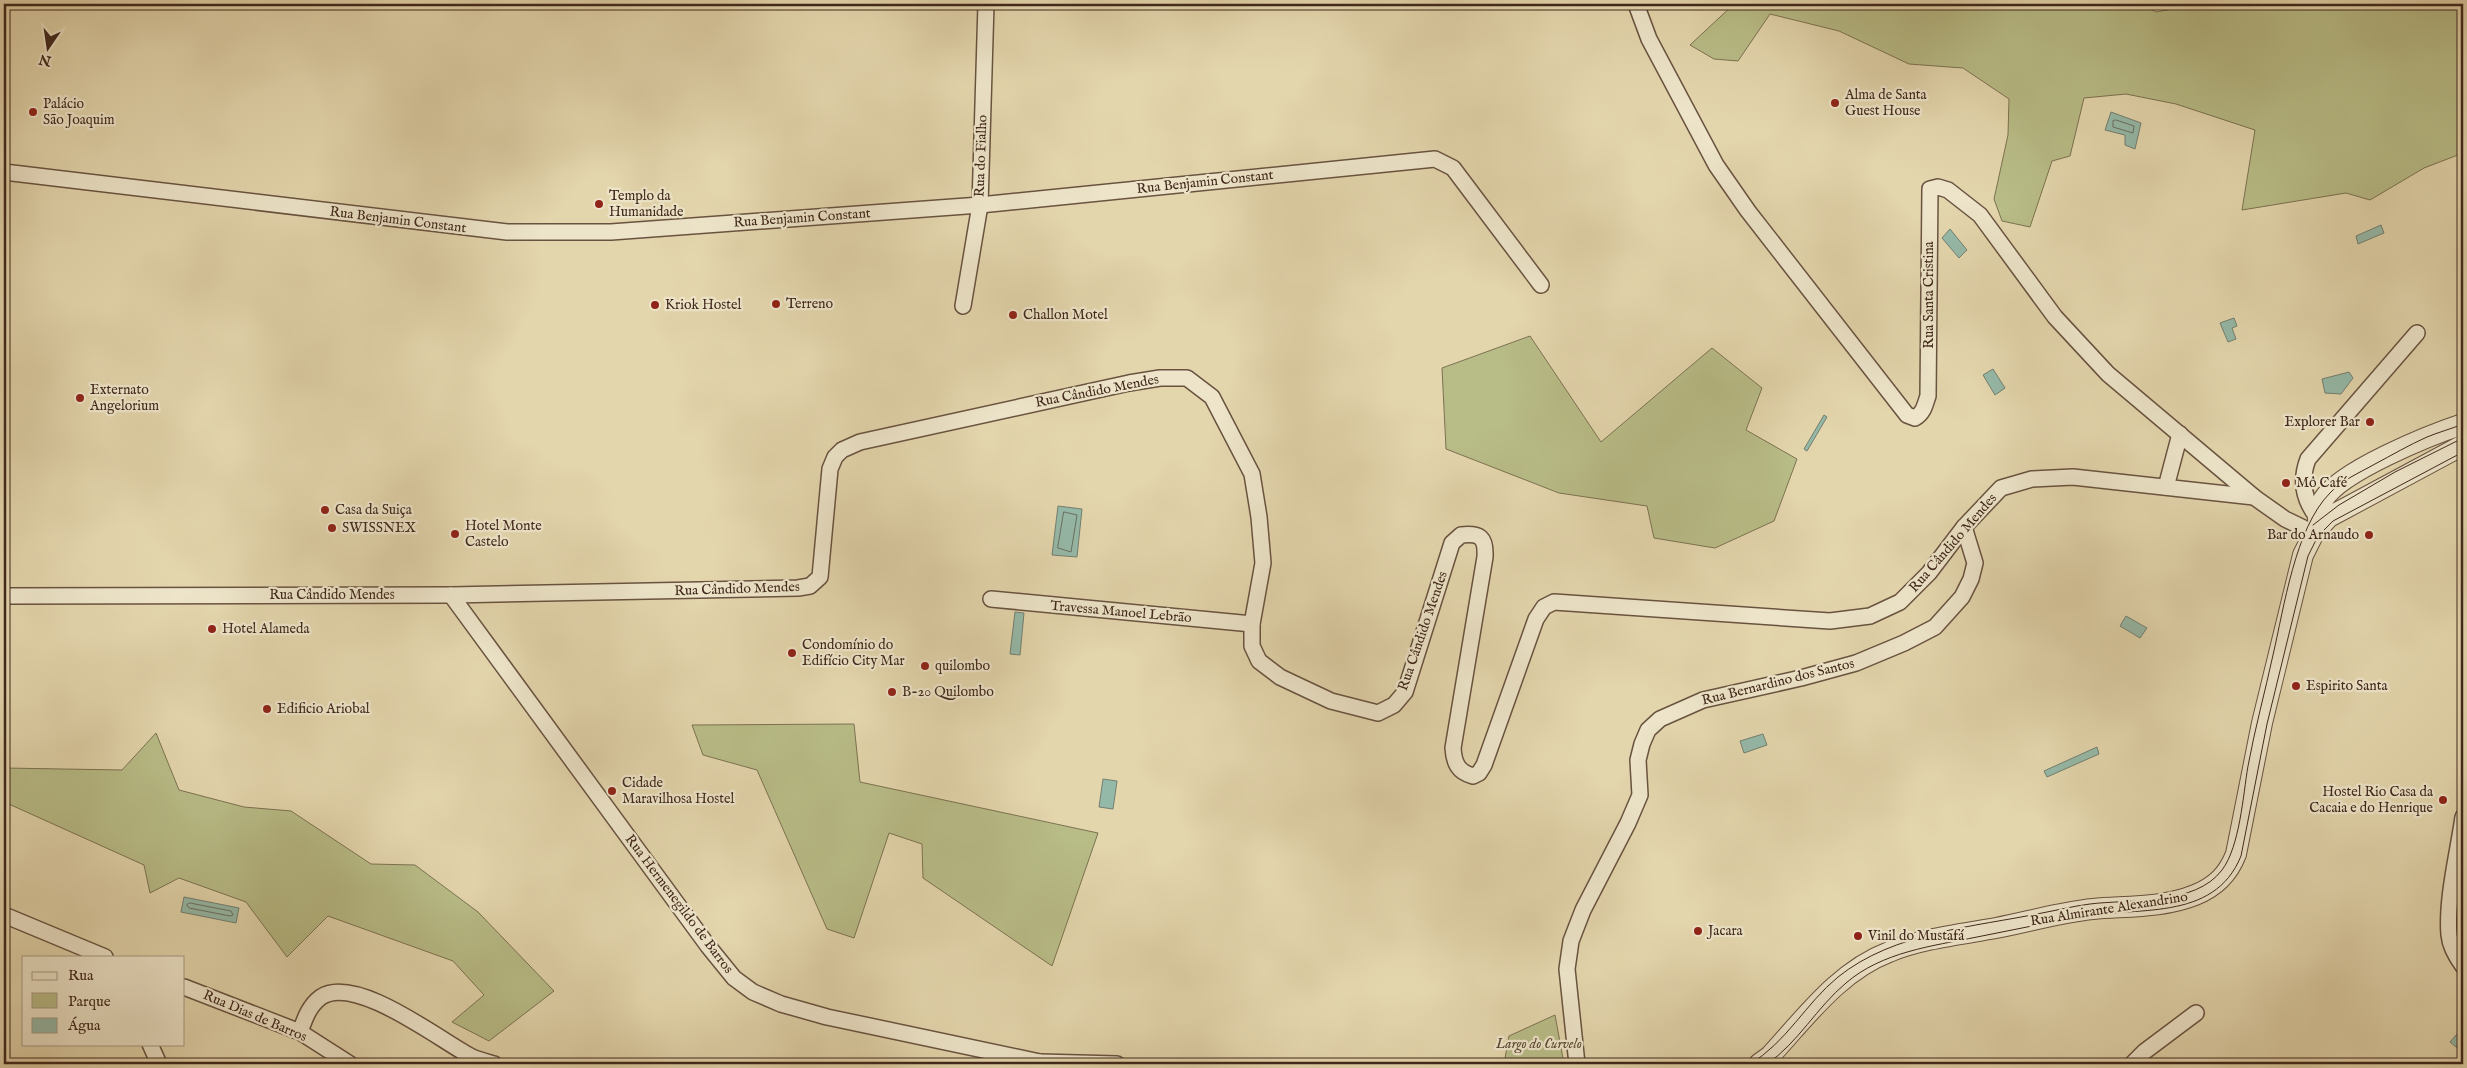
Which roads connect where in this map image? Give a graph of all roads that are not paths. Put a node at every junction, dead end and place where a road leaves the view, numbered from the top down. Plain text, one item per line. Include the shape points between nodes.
1 (986, 4) edge
2 (1636, 4) edge
3 (4, 172) edge
4 (980, 205) junction
5 (1541, 285) dead end
6 (963, 306) dead end
7 (2417, 333) dead end
8 (2463, 424) edge
9 (2180, 434) junction
10 (2463, 445) edge
11 (2166, 487) junction
12 (2254, 497) junction
13 (2317, 525) junction
14 (1964, 527) junction
15 (451, 595) junction
16 (4, 596) edge
17 (991, 599) dead end
18 (1252, 624) junction
19 (2463, 817) edge
20 (4, 915) edge
21 (102, 956) edge
22 (2463, 966) edge
23 (185, 987) edge
24 (2196, 1013) dead end
25 (300, 1032) junction
26 (151, 1046) edge
27 (1040, 1063) edge
28 (159, 1064) edge
29 (350, 1064) edge
30 (494, 1064) edge
31 (1117, 1064) edge
32 (1577, 1064) edge
33 (1759, 1064) edge
34 (2132, 1064) edge

1 - 4 street, Rua do Fialho
2 - 9 street, Rua Santa Cristina via 1649,39 1716,165 1907,415 1918,416 1924,410 1928,396 1930,189 1938,187 1958,196 1980,216 2055,317 2108,374
3 - 4 street, Rua Benjamin Constant via 507,232 611,232
4 - 5 street, Rua Benjamin Constant via 1435,159 1453,168
4 - 6 street, Rua do Fialho
7 - 13 street via 2308,459 2304,490
8 - 13 street, Rua Almirante Alexandrino via 2427,436 2347,477 2326,495 2318,509
9 - 11 street
9 - 12 street, Rua Santa Cristina
10 - 13 street, Rua Almirante Alexandrino via 2361,498
11 - 12 street, Rua Cândido Mendes
11 - 14 street, Rua Cândido Mendes via 2073,477 2032,479 2001,488
12 - 13 street, Rua Santa Cristina via 2285,519
13 - 33 street, Rua Almirante Alexandrino via 2303,554 2262,723 2236,854 2224,877 2203,892 2182,899 2091,909 1889,951 1842,979
14 - 18 street, Rua Cândido Mendes via 1929,574 1900,602 1870,616 1830,621 1554,602 1544,607 1536,618 1484,765 1473,776 1459,769 1453,748 1485,557 1485,544 1481,537 1461,535 1452,543 1405,692 1394,705 1378,713 1330,701 1280,677 1259,661 1252,646
14 - 32 street, Rua Bernardino dos Santos via 1975,563 1971,579 1962,597 1935,626 1856,663 1703,700 1660,719 1648,730 1638,760 1640,795 1571,941 1567,960
15 - 16 street, Rua Cândido Mendes
15 - 18 street, Rua Cândido Mendes via 778,590 810,586 820,577 830,469 842,450 860,442 948,422 1176,376 1188,378 1212,397 1252,474 1260,517 1263,563
15 - 27 street, Rua Hermenegildo de Barros via 708,946 740,983 781,1004 827,1017
17 - 18 street, Travessa Manoel Lebrão
19 - 22 street via 2450,906 2449,936
20 - 21 street
23 - 25 street, Rua Dias de Barros
24 - 34 street
25 - 29 street, Rua Dias de Barros
25 - 30 street via 311,1006 323,996 344,993 394,1010 473,1057
26 - 28 street
27 - 31 street, Rua Hermenegildo de Barros

